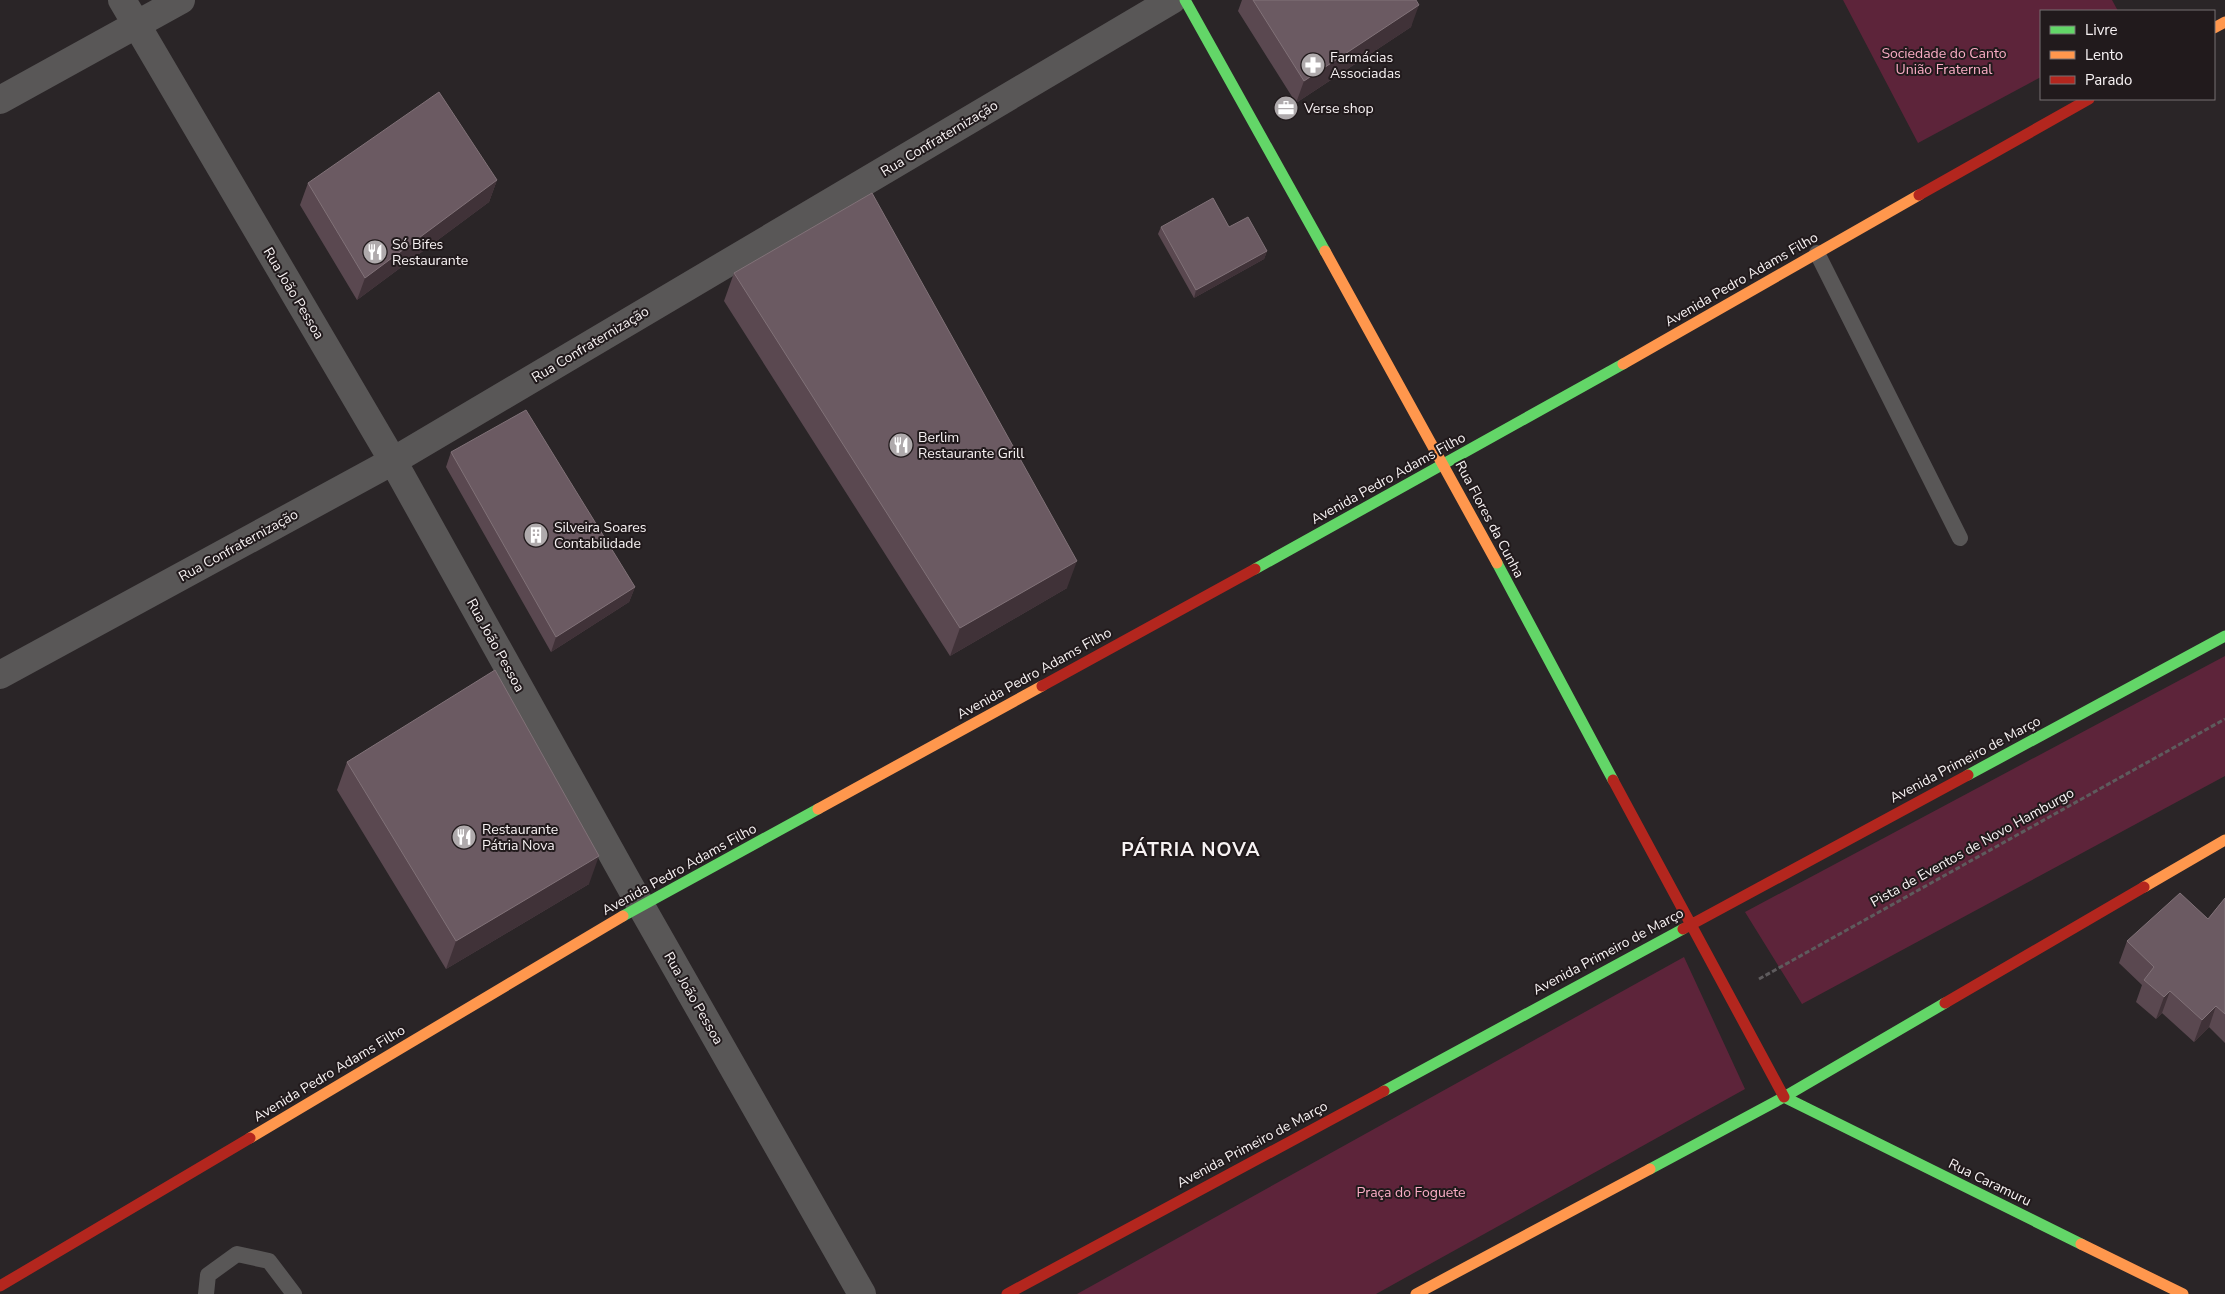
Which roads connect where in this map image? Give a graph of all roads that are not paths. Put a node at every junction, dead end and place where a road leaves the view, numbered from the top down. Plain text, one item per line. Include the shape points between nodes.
1 (122, 0) edge
2 (181, 0) edge
3 (1172, 0) edge
4 (1184, 0) edge
5 (136, 26) junction
6 (0, 100) edge
7 (2087, 100) edge
8 (1817, 253) junction
9 (394, 461) junction
10 (1444, 464) junction
11 (1960, 538) dead end
12 (2225, 636) edge
13 (0, 674) edge
14 (2225, 840) edge
15 (641, 906) junction
16 (1692, 923) junction
17 (1784, 1097) junction
18 (0, 1286) edge
19 (206, 1294) edge
20 (294, 1294) edge
21 (862, 1294) edge
22 (1007, 1294) edge
23 (1416, 1294) edge
24 (2183, 1294) edge

1 - 5 street, Rua João Pessoa
2 - 5 street
3 - 9 street, Rua Confraternização
4 - 10 main road, Rua Flores da Cunha
5 - 6 street
5 - 9 street, Rua João Pessoa
7 - 8 main road, Avenida Pedro Adams Filho
8 - 10 main road, Avenida Pedro Adams Filho
8 - 11 lane
9 - 13 street, Rua Confraternização
9 - 15 street, Rua João Pessoa
10 - 15 main road, Avenida Pedro Adams Filho
10 - 16 main road, Rua Flores da Cunha
12 - 16 main road, Avenida Primeiro de Março
14 - 17 main road
15 - 18 main road, Avenida Pedro Adams Filho
15 - 21 street, Rua João Pessoa
16 - 17 main road, Rua Flores da Cunha
16 - 22 main road, Avenida Primeiro de Março
17 - 23 main road
17 - 24 main road, Rua Caramuru
19 - 20 lane via 208,1275 237,1254 269,1261

